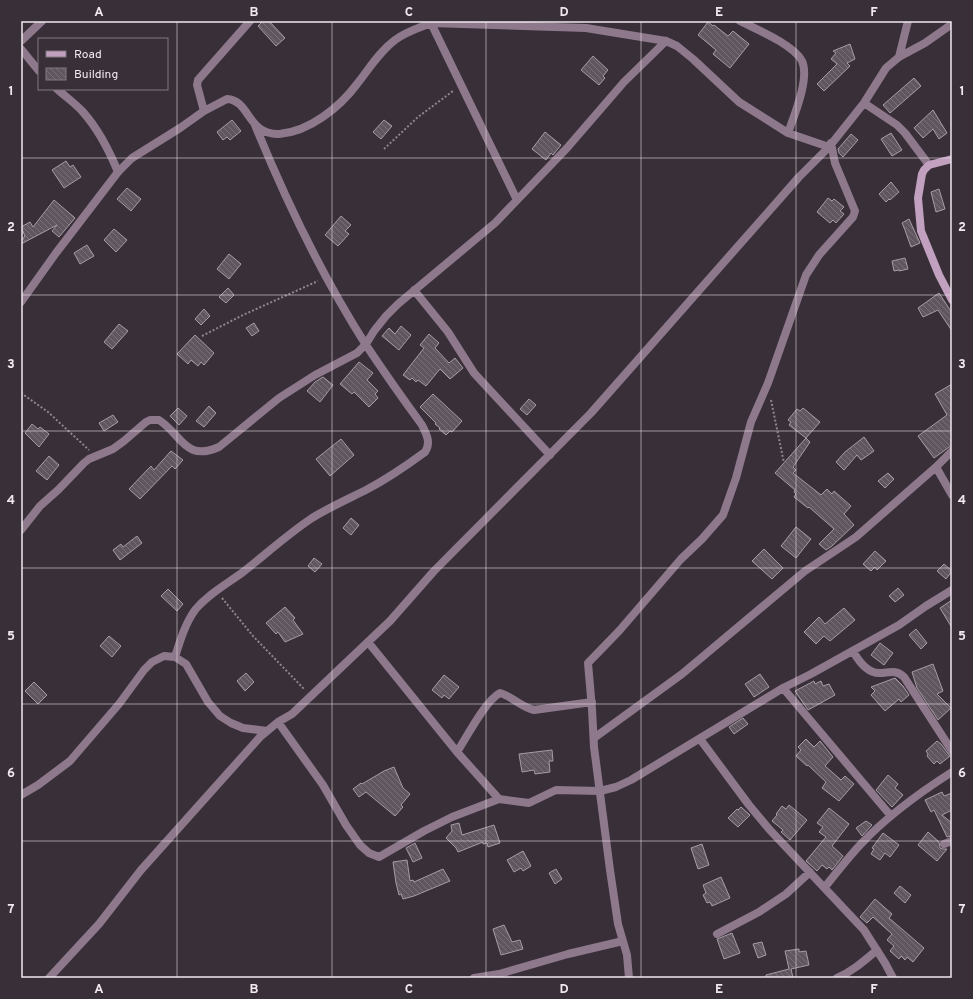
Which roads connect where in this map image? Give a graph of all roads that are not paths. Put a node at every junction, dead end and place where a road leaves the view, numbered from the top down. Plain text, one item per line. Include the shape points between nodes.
1 (42, 21) edge
2 (250, 21) edge
3 (740, 21) edge
4 (908, 21) edge
5 (430, 22) edge
6 (952, 24) edge
7 (21, 41) edge
8 (666, 41) junction
9 (21, 50) edge
10 (898, 57) junction
11 (38, 70) edge
12 (58, 90) edge
13 (864, 103) junction
14 (204, 111) junction
15 (255, 125) junction
16 (788, 133) junction
17 (830, 145) junction
18 (952, 159) edge
19 (929, 165) junction
20 (118, 172) junction
21 (517, 200) junction
22 (414, 290) junction
23 (952, 300) edge
24 (21, 302) edge
25 (366, 344) junction
26 (952, 451) edge
27 (550, 455) junction
28 (936, 467) junction
29 (952, 496) edge
30 (21, 530) edge
31 (952, 590) edge
32 (368, 642) junction
33 (853, 651) junction
34 (176, 657) junction
35 (783, 688) junction
36 (592, 702) junction
37 (278, 722) junction
38 (267, 731) junction
39 (594, 738) junction
40 (700, 739) junction
41 (952, 751) edge
42 (457, 752) junction
43 (952, 772) edge
44 (600, 791) junction
45 (21, 795) edge
46 (499, 799) junction
47 (891, 816) junction
48 (810, 872) junction
49 (825, 887) junction
50 (717, 934) dead end
51 (623, 941) junction
52 (877, 950) junction
53 (49, 978) edge
54 (474, 978) edge
55 (629, 978) edge
56 (837, 978) edge
57 (893, 978) edge

1 - 7 street
2 - 14 street via 198,80
3 - 16 street via 783,43 802,62 804,76 799,102
4 - 10 street
5 - 8 street via 586,28
5 - 15 street via 394,40 374,60 339,105 300,130 270,133
5 - 21 street
6 - 10 street via 925,43
8 - 16 street via 677,46 739,102
8 - 21 street via 624,82 567,148
9 - 11 street
10 - 13 street via 886,68
12 - 20 street via 82,111 98,130
13 - 17 street
13 - 19 street via 905,132
14 - 15 street via 223,99 235,100
14 - 20 street via 132,158
15 - 25 street via 278,182 326,278
16 - 17 street
17 - 27 street via 794,182 591,413
17 - 36 street via 854,212 853,217 819,255 806,275 768,383 751,422 723,515 588,663
18 - 19 street
19 - 23 street via 922,174 918,198 921,232
20 - 24 street
21 - 22 street via 495,223
22 - 25 street via 386,316
22 - 27 street via 448,332 474,373
25 - 30 street via 349,358 315,375 279,398 219,447 209,451 199,452 190,449 159,420 146,422 113,449 84,463 40,506
25 - 34 street via 422,426 429,447 385,480 312,518 216,591 188,621
26 - 28 street
27 - 32 street via 434,571
28 - 29 street
28 - 39 street via 856,537 805,571 682,674
31 - 33 street
32 - 37 street via 292,714
32 - 42 street
33 - 35 street
33 - 41 street via 866,668 879,673 894,671 904,677
34 - 38 street via 186,664 208,702 220,716 243,728
34 - 45 street via 164,656 152,662 70,760
35 - 40 street
35 - 47 street
36 - 39 street
36 - 42 street via 534,710 525,708 500,693 479,718
37 - 38 street
37 - 46 street via 323,785 360,845 377,857 452,817
38 - 53 street via 146,864 99,924
39 - 44 street
40 - 44 street via 630,780
40 - 48 street via 749,805
42 - 46 street
43 - 47 street
44 - 46 street via 556,790 528,803
44 - 51 street via 618,924
47 - 49 street via 861,844
48 - 49 street
48 - 50 street via 786,894 759,912
49 - 52 street via 864,930
51 - 54 street via 499,974
51 - 55 street
52 - 56 street via 848,974
52 - 57 street

